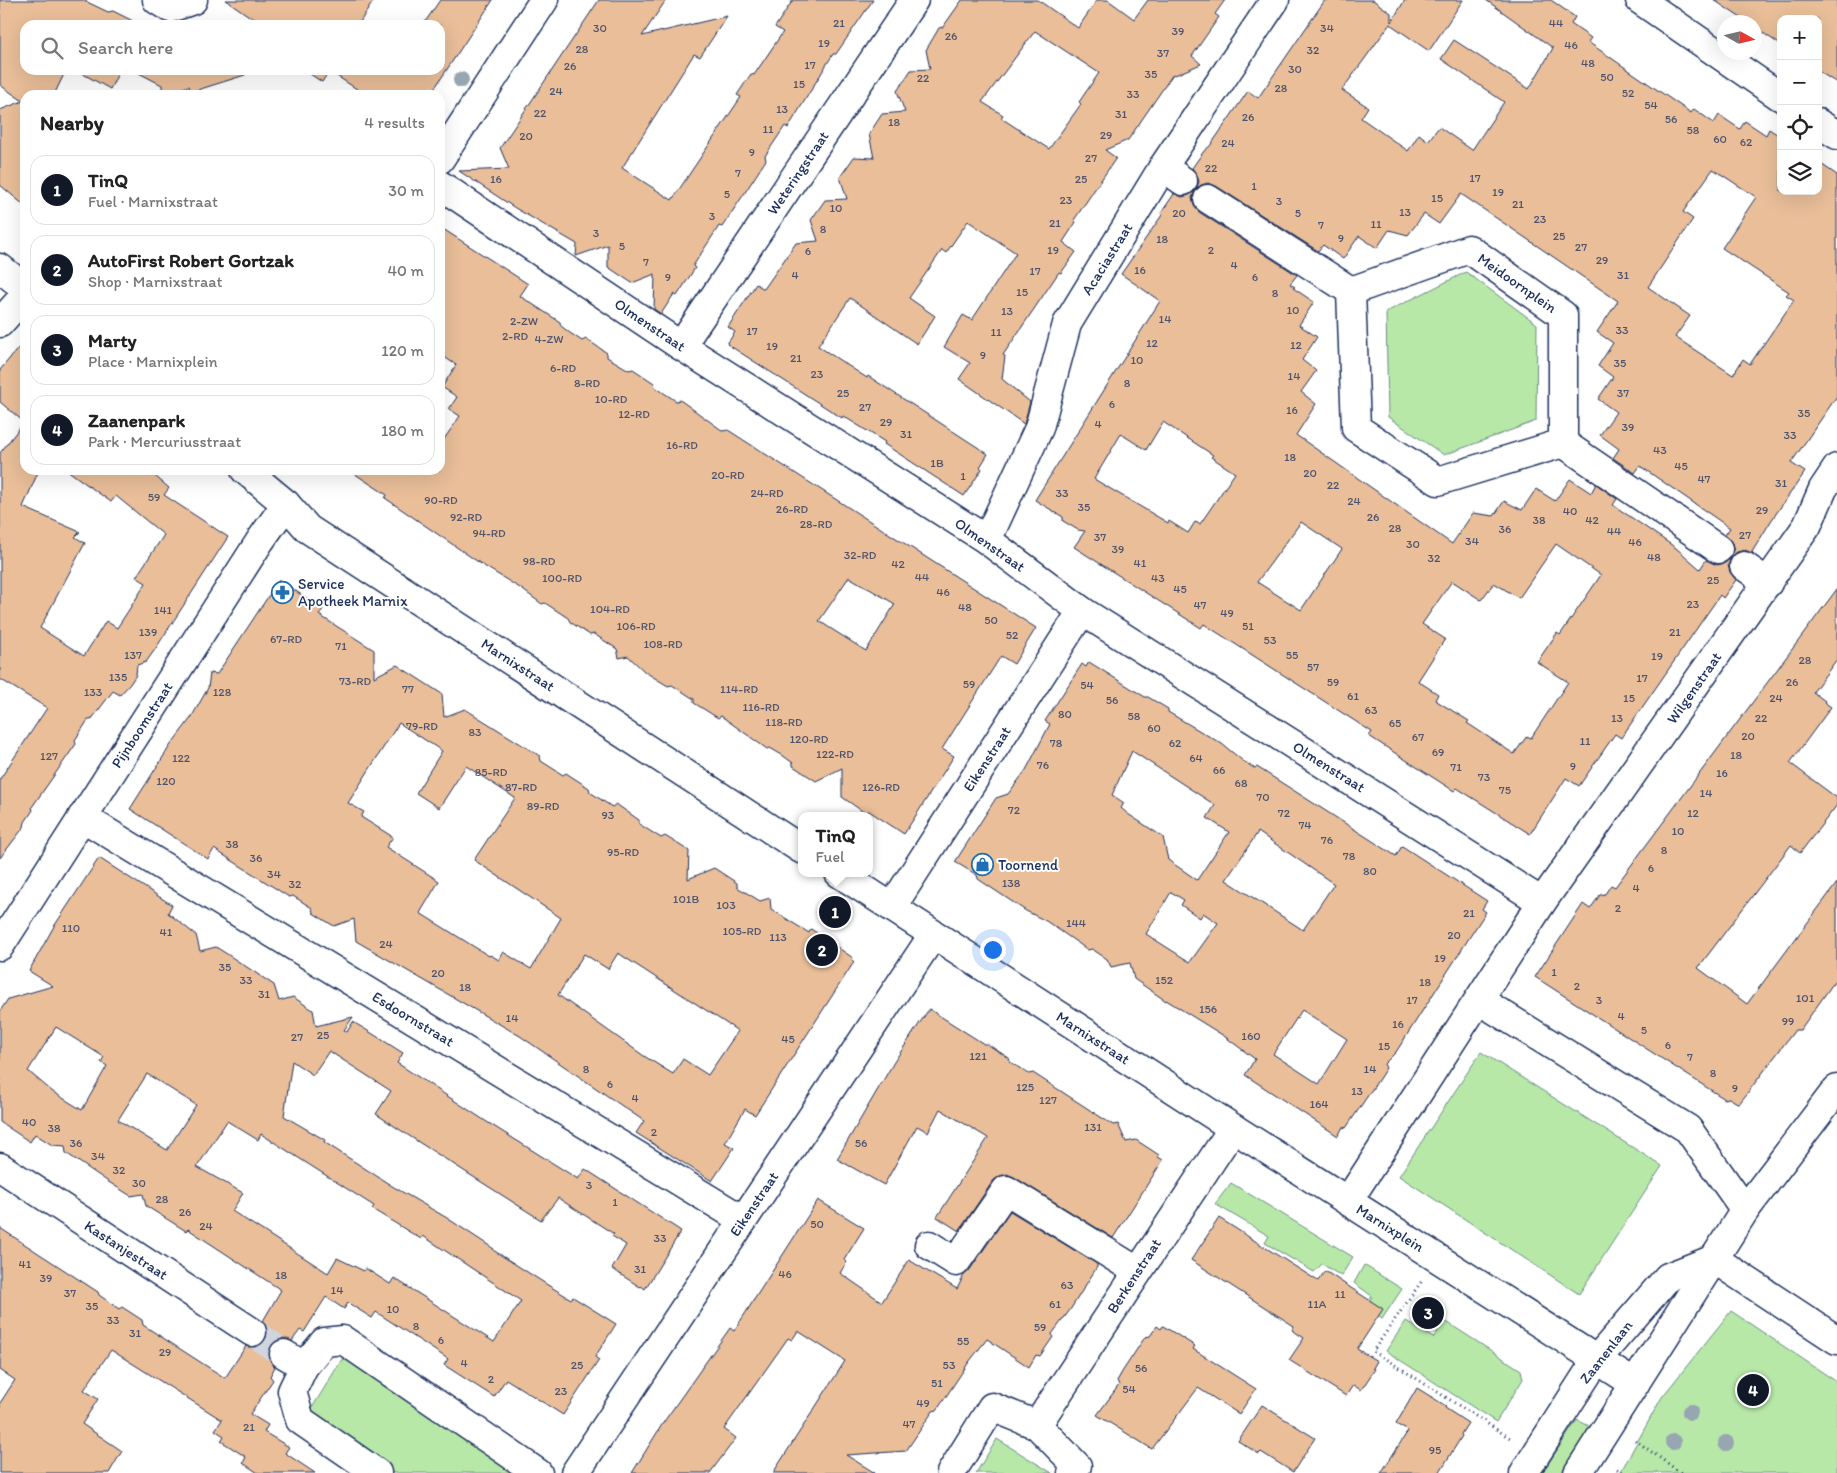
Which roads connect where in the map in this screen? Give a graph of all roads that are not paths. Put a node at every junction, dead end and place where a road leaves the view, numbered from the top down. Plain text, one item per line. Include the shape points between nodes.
1 (156, 0) edge
2 (193, 0) edge
3 (544, 0) edge
4 (914, 0) edge
5 (1275, 0) edge
6 (1640, 0) edge
7 (1777, 94) edge
8 (1822, 126) edge
9 (1837, 136) edge
10 (445, 151) edge
11 (445, 187) edge
12 (1208, 199) dead end
13 (0, 268) edge
14 (20, 284) edge
15 (1351, 290) junction
16 (20, 301) edge
17 (0, 324) edge
18 (681, 346) junction
19 (1562, 443) junction
20 (1837, 468) edge
21 (251, 475) edge
22 (286, 504) junction
23 (987, 540) junction
24 (1718, 549) dead end
25 (1744, 566) dead end
26 (1768, 582) junction
27 (1082, 611) junction
28 (82, 817) junction
29 (798, 846) edge
30 (845, 877) edge
31 (1542, 902) junction
32 (892, 907) junction
33 (934, 935) junction
34 (0, 946) edge
35 (1479, 1000) junction
36 (1837, 1089) edge
37 (1233, 1128) junction
38 (0, 1167) edge
39 (1348, 1201) junction
40 (1745, 1210) junction
41 (743, 1220) junction
42 (929, 1245) dead end
43 (1714, 1259) junction
44 (1137, 1272) junction
45 (252, 1332) tunnel mouth
46 (1837, 1340) edge
47 (1597, 1360) junction
48 (1635, 1384) junction
49 (1037, 1425) junction
50 (1530, 1464) edge
51 (377, 1473) edge
52 (538, 1473) edge
53 (575, 1473) edge
54 (951, 1473) edge
55 (1072, 1473) edge
56 (1578, 1473) edge

1 - 2 street via 170,8
3 - 10 street
4 - 18 street, Weteringstraat
5 - 23 street, Acaciastraat via 1173,174 1067,324 1039,428
6 - 7 street
8 - 9 street
11 - 18 street, Olmenstraat
12 - 15 street
13 - 14 street
15 - 19 street via 1356,428 1438,482
15 - 19 street, Meidoornplein via 1469,249 1563,315
16 - 17 street
18 - 23 street, Olmenstraat
19 - 24 street
20 - 26 street, Wilgenstraat via 1823,489 1807,526
21 - 22 street, Marnixstraat
22 - 28 street, Pijnboomstraat
22 - 29 street, Marnixstraat via 308,529
23 - 27 street, Olmenstraat
25 - 26 street
26 - 31 street, Wilgenstraat
27 - 31 street, Olmenstraat
27 - 32 street, Eikenstraat
28 - 34 street, Pijnboomstraat
28 - 41 street, Esdoornstraat
30 - 32 street, Marnixstraat
31 - 35 street, Marnixplein
32 - 33 street, Marnixstraat
33 - 37 street, Marnixstraat
33 - 41 street, Eikenstraat
35 - 39 street, Marnixplein
35 - 40 street via 1688,1129
36 - 40 street
37 - 39 street, Marnixstraat
37 - 44 street, Berkenstraat
38 - 45 street, Kastanjestraat
39 - 47 street, Marnixplein
40 - 43 street
41 - 53 street, Eikenstraat
42 - 44 street via 956,1262 1006,1190
43 - 46 street
43 - 47 street, Zaanenlaan via 1668,1277
43 - 48 street
44 - 49 street, Berkenstraat
47 - 48 street, Marnixplein
47 - 50 street, Zaanenlaan
48 - 56 street
49 - 54 street via 992,1407
49 - 55 street via 1077,1466
51 - 52 street via 300,1420 292,1391 294,1360 324,1342 343,1340

